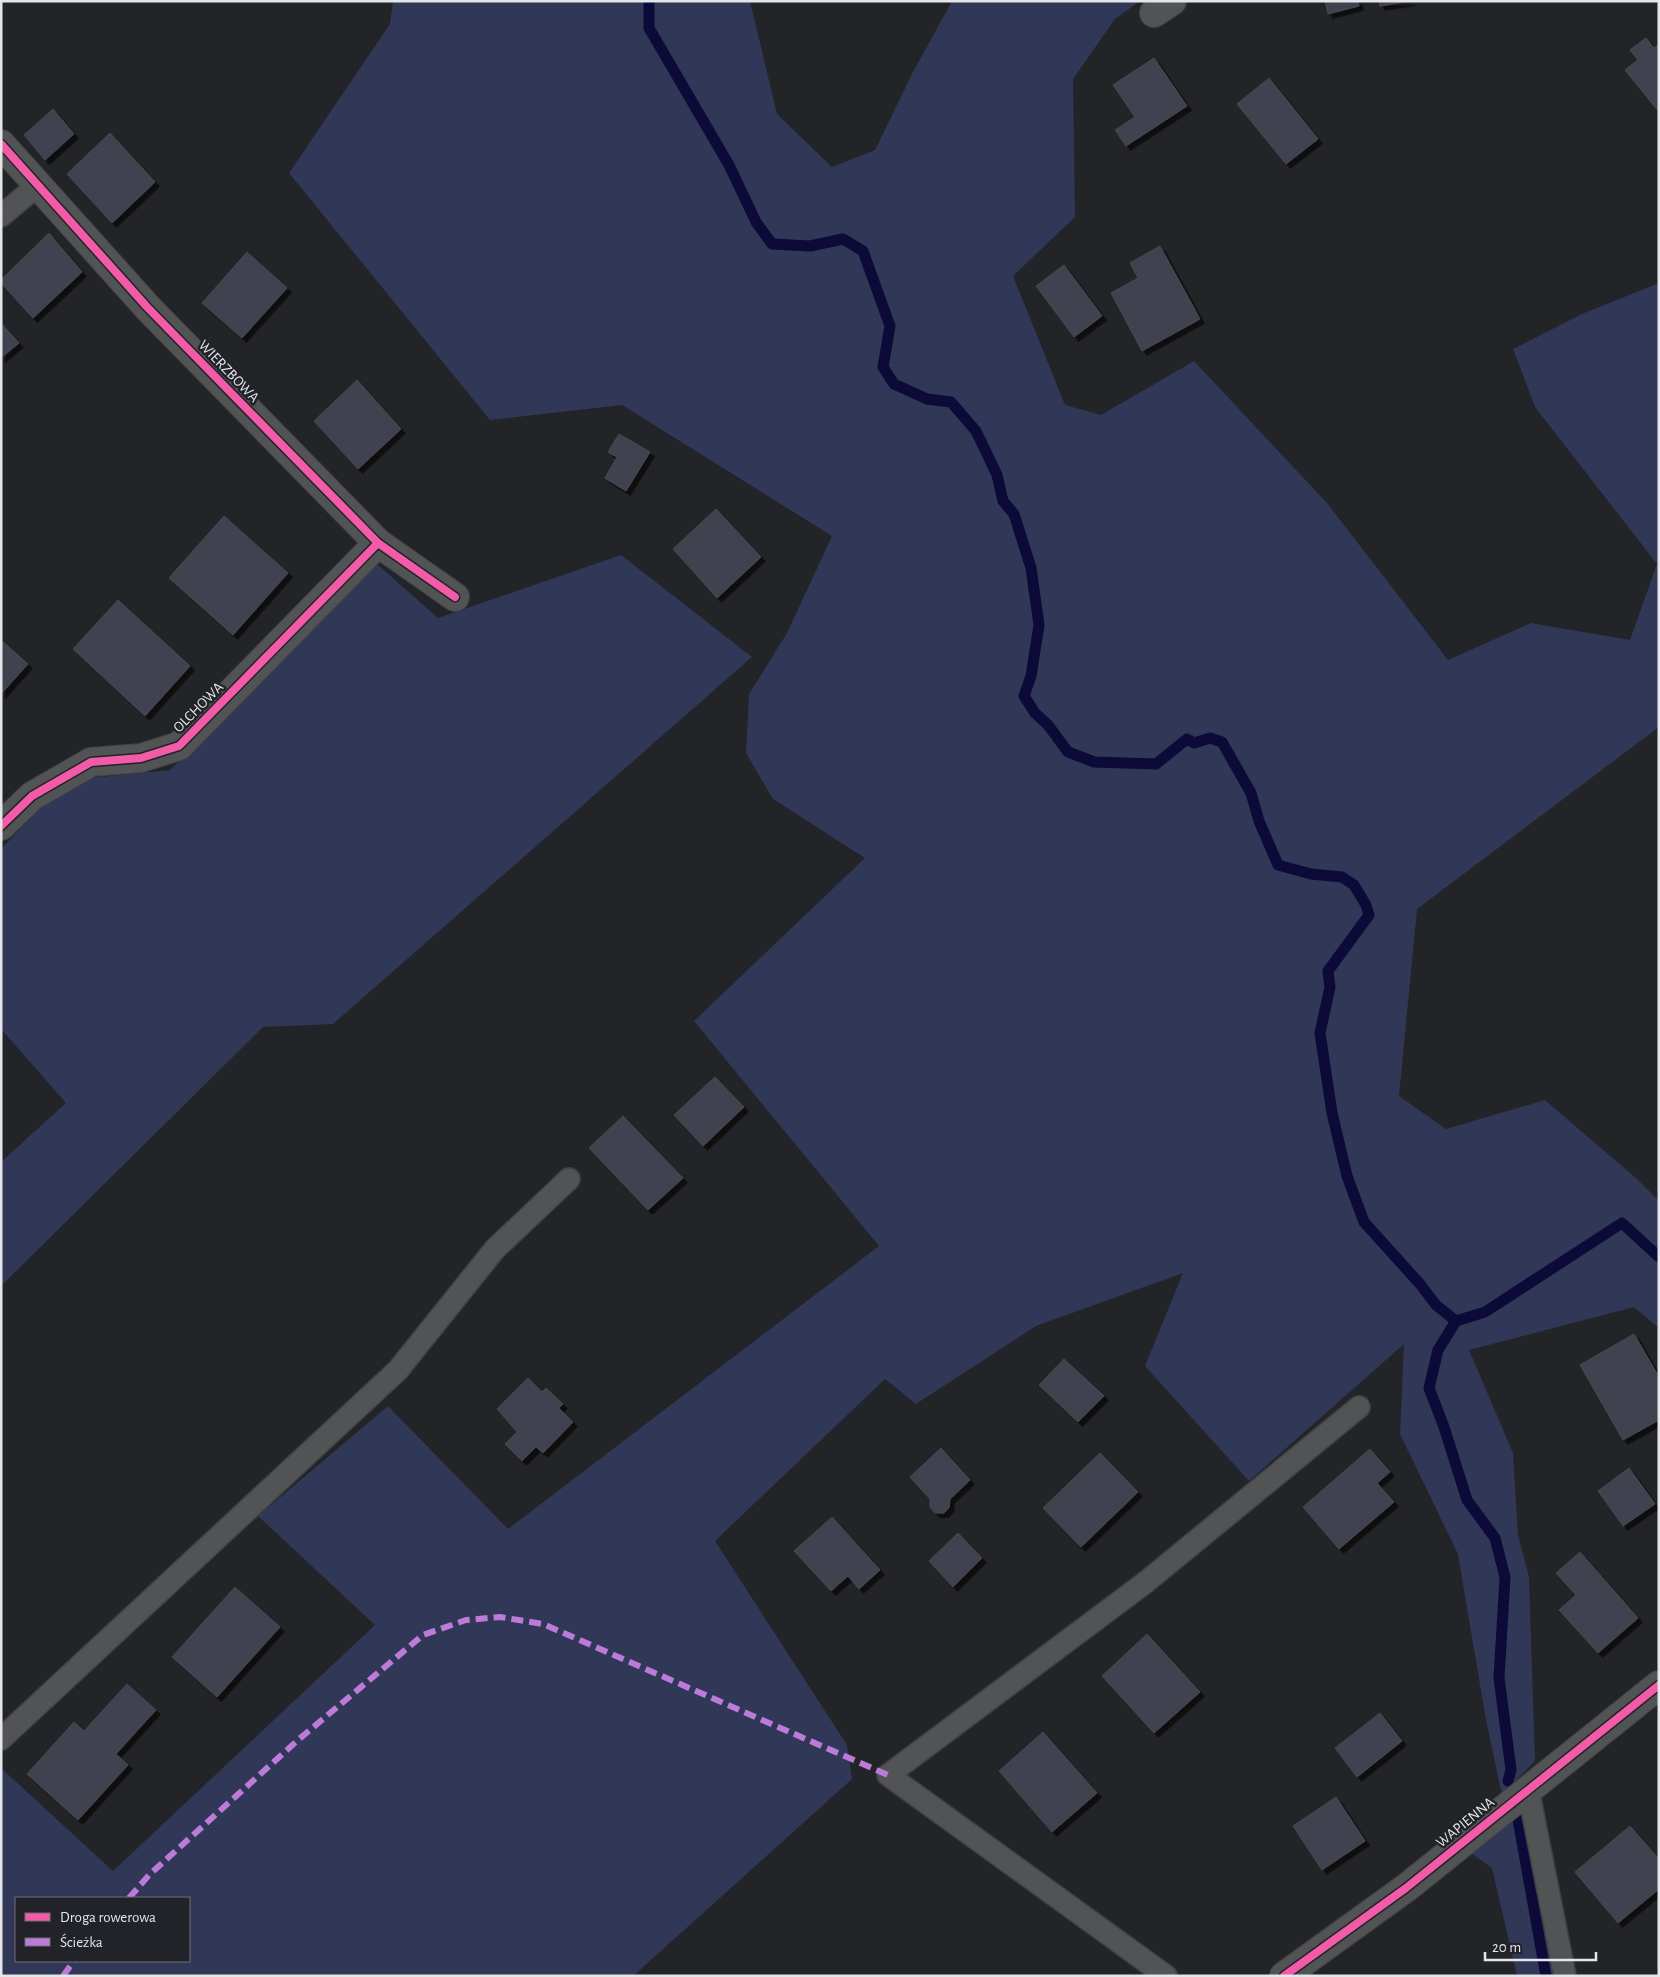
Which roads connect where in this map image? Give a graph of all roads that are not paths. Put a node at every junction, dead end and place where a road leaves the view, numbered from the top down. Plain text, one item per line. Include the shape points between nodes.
1 (1, 144) edge
2 (38, 185) junction
3 (1, 216) edge
4 (378, 544) junction
5 (455, 597) dead end
6 (1, 826) edge
7 (569, 1179) dead end
8 (1359, 1407) dead end
9 (1659, 1685) edge
10 (1, 1739) edge
11 (1528, 1789) junction
12 (1166, 1976) edge
13 (1284, 1976) edge
14 (1565, 1976) edge

1 - 2 street, WIERZBOWA
2 - 3 lane
2 - 4 street, WIERZBOWA via 148,308
4 - 5 street, WIERZBOWA
4 - 6 street, OLCHOWA via 179,746 140,758 91,762 32,796
7 - 10 lane via 496,1249 398,1370
8 - 12 lane via 1146,1582 888,1775
9 - 11 street, WAPIENNA
11 - 13 street, WAPIENNA via 1406,1888
11 - 14 lane

